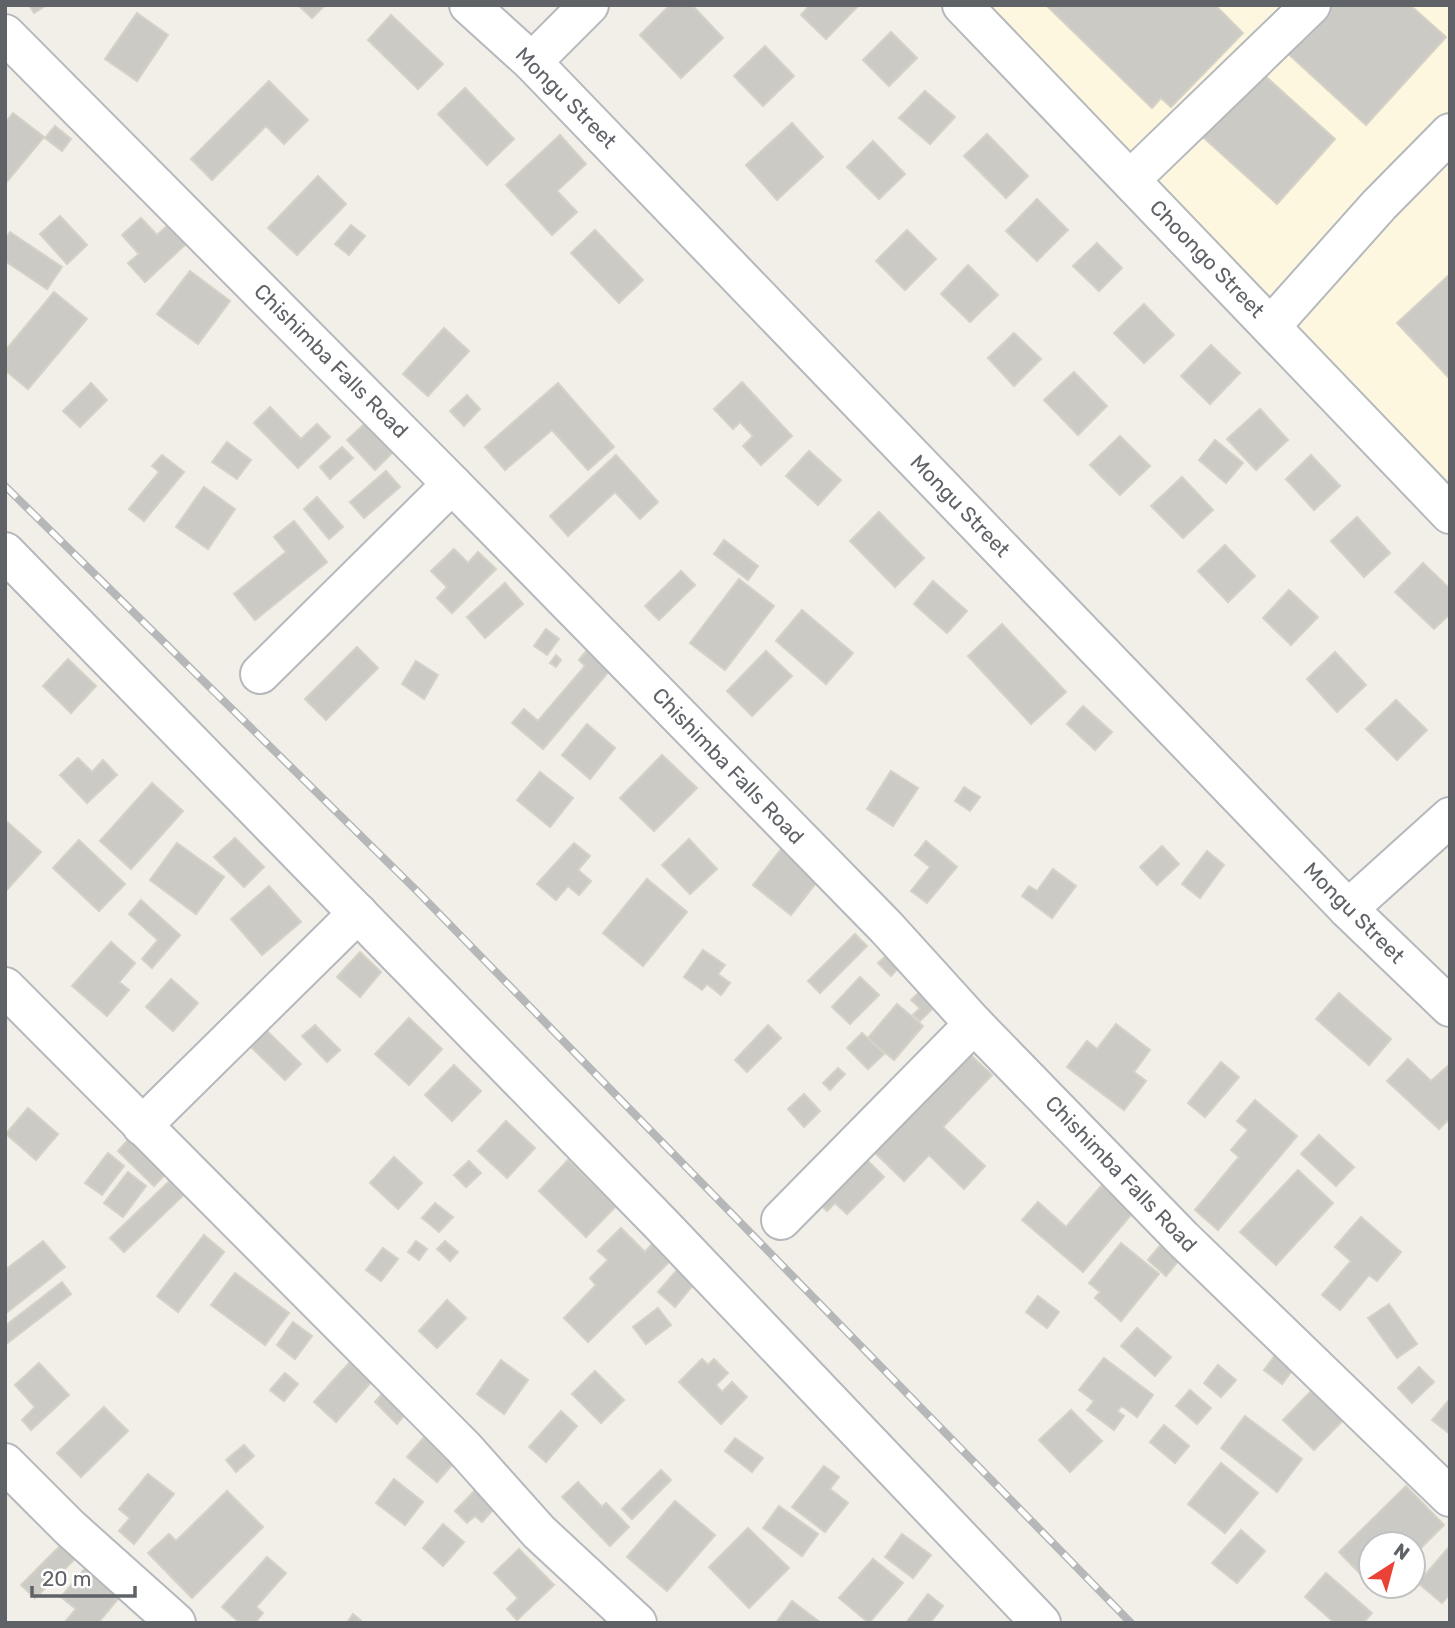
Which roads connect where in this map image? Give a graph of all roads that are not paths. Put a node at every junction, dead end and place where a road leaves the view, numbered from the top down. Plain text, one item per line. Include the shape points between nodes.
1 (469, 5) edge
2 (589, 5) edge
3 (962, 5) edge
4 (1311, 5) edge
5 (5, 34) edge
6 (531, 62) junction
7 (1450, 133) edge
8 (1131, 179) junction
9 (1271, 326) junction
10 (452, 484) junction
11 (1450, 514) edge
12 (5, 552) edge
13 (260, 674) dead end
14 (1450, 817) edge
15 (1348, 909) junction
16 (358, 913) junction
17 (5, 987) edge
18 (1450, 1007) edge
19 (974, 1024) junction
20 (142, 1126) junction
21 (781, 1220) dead end
22 (5, 1463) edge
23 (1450, 1497) edge
24 (176, 1623) edge
25 (637, 1623) edge
26 (1041, 1623) edge

1 - 6 street, Mongu Street
2 - 6 street
3 - 8 street, Choongo Street
4 - 8 street
5 - 10 street, Chishimba Falls Road
6 - 15 street, Mongu Street
7 - 9 street
8 - 9 street, Choongo Street
9 - 11 street, Choongo Street
10 - 13 street
10 - 19 street, Chishimba Falls Road via 886,927
12 - 16 street
14 - 15 street
15 - 18 street, Mongu Street
16 - 20 street
16 - 26 street
17 - 20 street
19 - 21 street
19 - 23 street, Chishimba Falls Road via 1182,1238
20 - 25 street via 464,1448 539,1532
22 - 24 street

